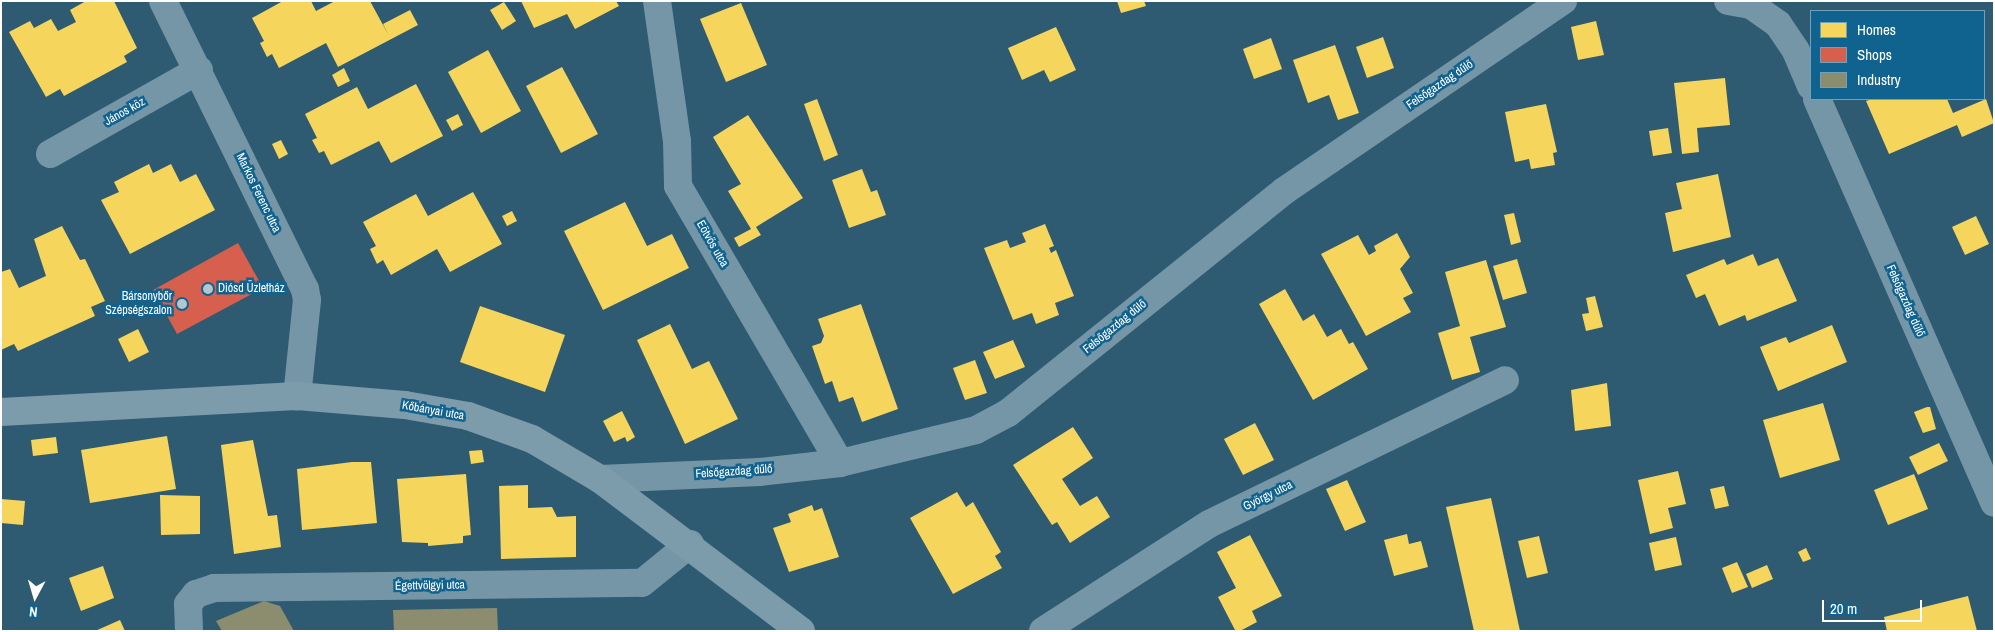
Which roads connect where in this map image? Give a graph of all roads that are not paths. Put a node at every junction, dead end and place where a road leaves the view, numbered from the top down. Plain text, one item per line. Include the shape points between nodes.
1 (163, 1) edge
2 (657, 1) edge
3 (1563, 1) edge
4 (1728, 1) edge
5 (199, 70) junction
6 (1810, 84) edge
7 (1817, 100) edge
8 (50, 154) dead end
9 (1505, 380) dead end
10 (297, 396) junction
11 (1, 412) edge
12 (840, 463) junction
13 (600, 479) junction
14 (1994, 504) edge
15 (690, 544) junction
16 (189, 631) edge
17 (800, 631) edge
18 (1043, 631) edge

1 - 5 street, Markos Ferenc utca
2 - 12 street, Eötvös utca via 677,141 678,186
3 - 12 street, Felsőgazdag dűlő via 1284,191 1008,413 976,430
4 - 6 street via 1751,5 1778,24 1796,51
5 - 8 street, János köz
5 - 10 street, Markos Ferenc utca via 305,289 308,300
7 - 14 street, Felsőgazdag dűlő
9 - 18 street, György utca via 1209,524
10 - 11 street, Kőbányai utca
10 - 13 street, Kőbányai utca via 405,405 468,416 532,439
12 - 13 street, Felsőgazdag dűlő via 760,472
13 - 15 street, Kőbányai utca
15 - 16 street, Égettvölgyi utca via 642,584 214,588 196,594 188,604
15 - 17 street, Kőbányai utca

